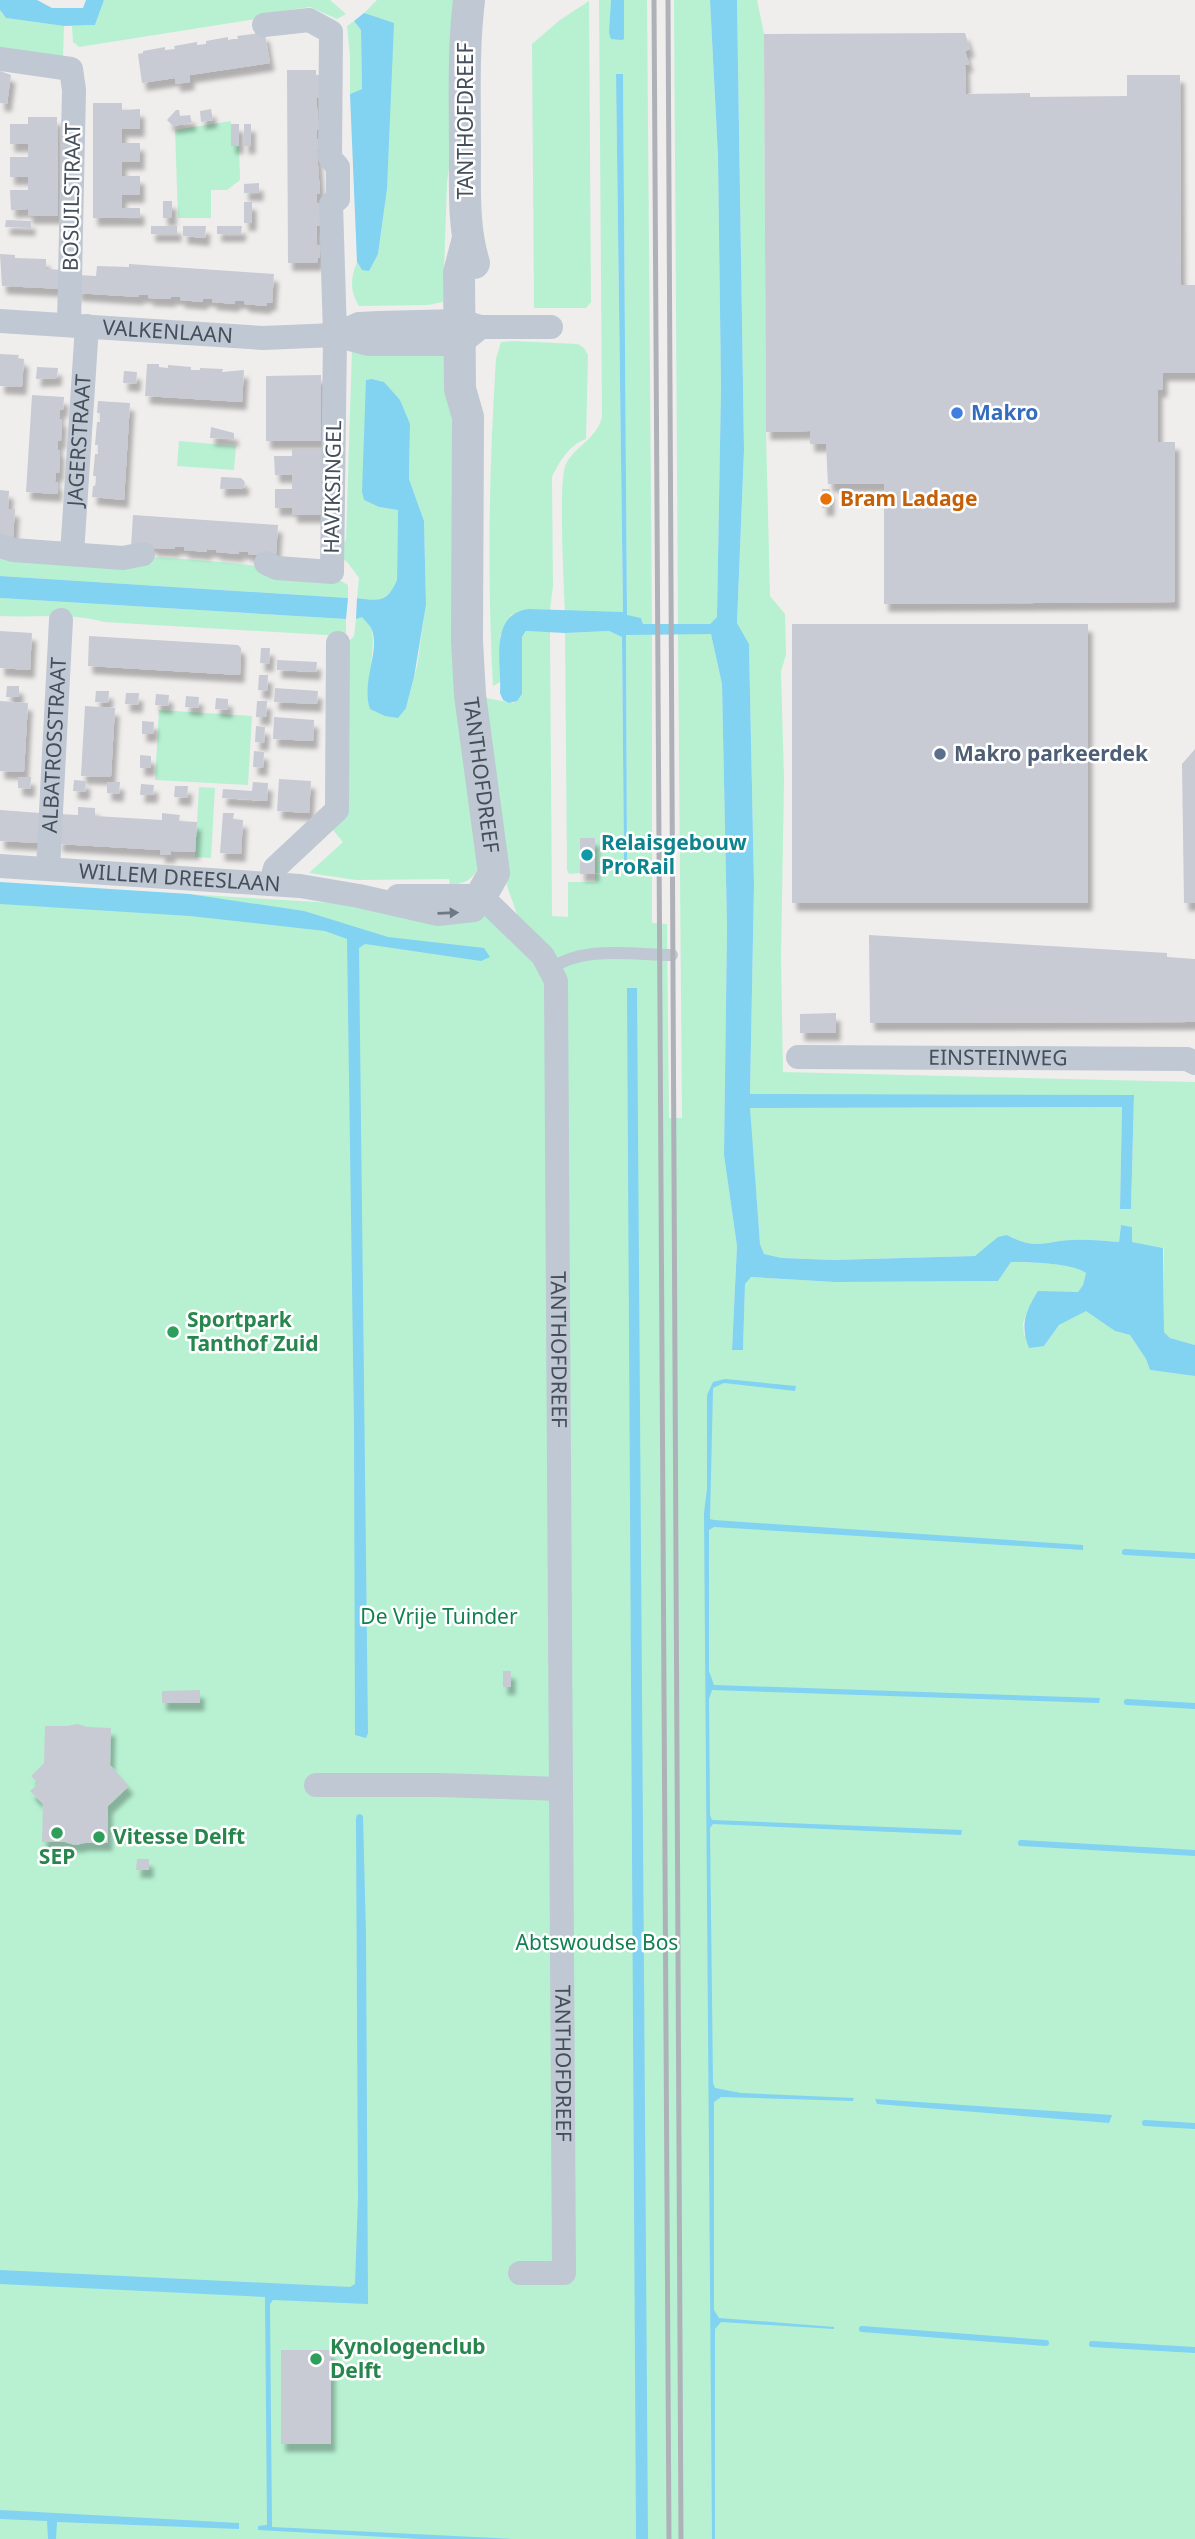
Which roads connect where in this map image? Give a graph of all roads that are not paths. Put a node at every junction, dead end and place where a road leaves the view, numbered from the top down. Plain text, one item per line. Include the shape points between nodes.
1 (469, 0) edge
2 (264, 25) dead end
3 (0, 60) edge
4 (0, 321) edge
5 (78, 326) junction
6 (551, 327) dead end
7 (467, 331) junction
8 (335, 335) junction
9 (0, 546) edge
10 (72, 554) junction
11 (143, 554) dead end
12 (266, 563) dead end
13 (61, 620) dead end
14 (338, 643) dead end
15 (0, 866) edge
16 (48, 869) junction
17 (271, 884) junction
18 (481, 896) junction
19 (672, 955) dead end
20 (550, 969) junction
21 (798, 1057) dead end
22 (1195, 1063) edge
23 (316, 1785) dead end
24 (561, 1789) junction
25 (520, 2273) dead end

1 - 7 street, TANTHOFDREEF via 465,38 467,242 459,273
2 - 8 street via 309,20 331,32 330,158 338,167 338,199 331,204
3 - 5 street, BOSUILSTRAAT via 71,69
4 - 5 street, VALKENLAAN
5 - 8 street, VALKENLAAN via 263,338
5 - 10 street, JAGERSTRAAT
6 - 7 street, VALKENLAAN
7 - 8 street, VALKENLAAN via 359,324
7 - 18 street, TANTHOFDREEF via 460,389 468,417 467,641 494,873
8 - 12 street, HAVIKSINGEL via 332,572
9 - 10 street
10 - 11 street via 123,558
13 - 16 street, ALBATROSSTRAAT
14 - 17 street via 337,810 275,868
15 - 16 street, WILLEM DREESLAAN
16 - 17 street, WILLEM DREESLAAN
17 - 18 street, WILLEM DREESLAAN via 438,914 474,910
18 - 20 street, TANTHOFDREEF via 543,956
19 - 20 lane via 578,956
20 - 24 street, TANTHOFDREEF via 556,981
21 - 22 street, EINSTEINWEG via 1088,1057 1187,1059
23 - 24 street
24 - 25 street, TANTHOFDREEF via 564,2273

